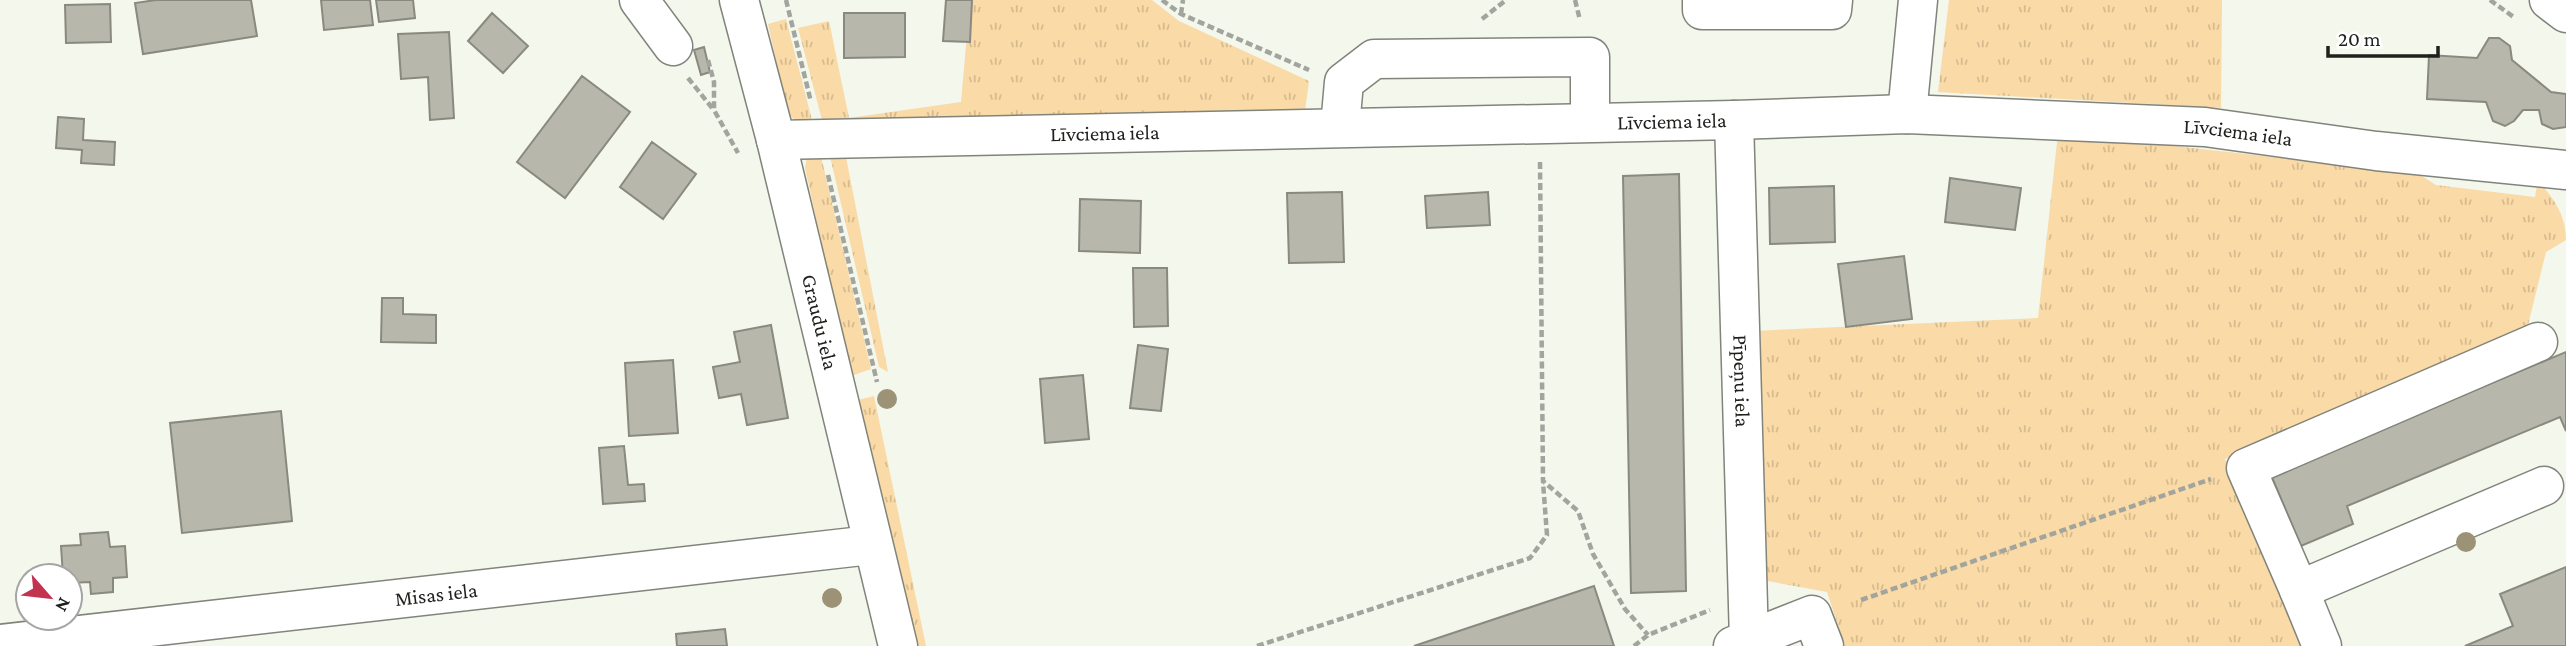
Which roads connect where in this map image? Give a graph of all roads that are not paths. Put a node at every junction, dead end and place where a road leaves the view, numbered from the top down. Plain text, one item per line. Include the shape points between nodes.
1 (639, 0) edge
2 (739, 0) edge
3 (1702, 0) edge
4 (1833, 0) edge
5 (1918, 0) edge
6 (2549, 0) edge
7 (2566, 13) edge
8 (673, 46) dead end
9 (1907, 114) junction
10 (1734, 120) junction
11 (1590, 121) junction
12 (1340, 127) junction
13 (776, 140) junction
14 (2566, 170) edge
15 (2538, 342) dead end
16 (2544, 485) dead end
17 (871, 545) junction
18 (2299, 590) junction
19 (1741, 643) edge
20 (0, 644) edge
21 (898, 646) edge
22 (1824, 646) edge
23 (2322, 646) edge

1 - 8 street
2 - 13 street, Graudu iela
3 - 4 street via 1702,10 1832,10
5 - 9 street
6 - 7 street
9 - 10 street, Līvciema iela
9 - 14 street, Līvciema iela via 2205,127 2376,151
10 - 11 street, Līvciema iela
10 - 19 street, Pīpeņu iela
11 - 12 street, Līvciema iela
11 - 12 street via 1590,57 1374,59 1344,82
12 - 13 street, Līvciema iela
13 - 17 street, Graudu iela
15 - 18 street via 2246,468
16 - 18 street
17 - 20 street, Misas iela
17 - 21 street, Graudu iela
18 - 23 street
19 - 22 street, Pīpeņu iela via 1812,615

